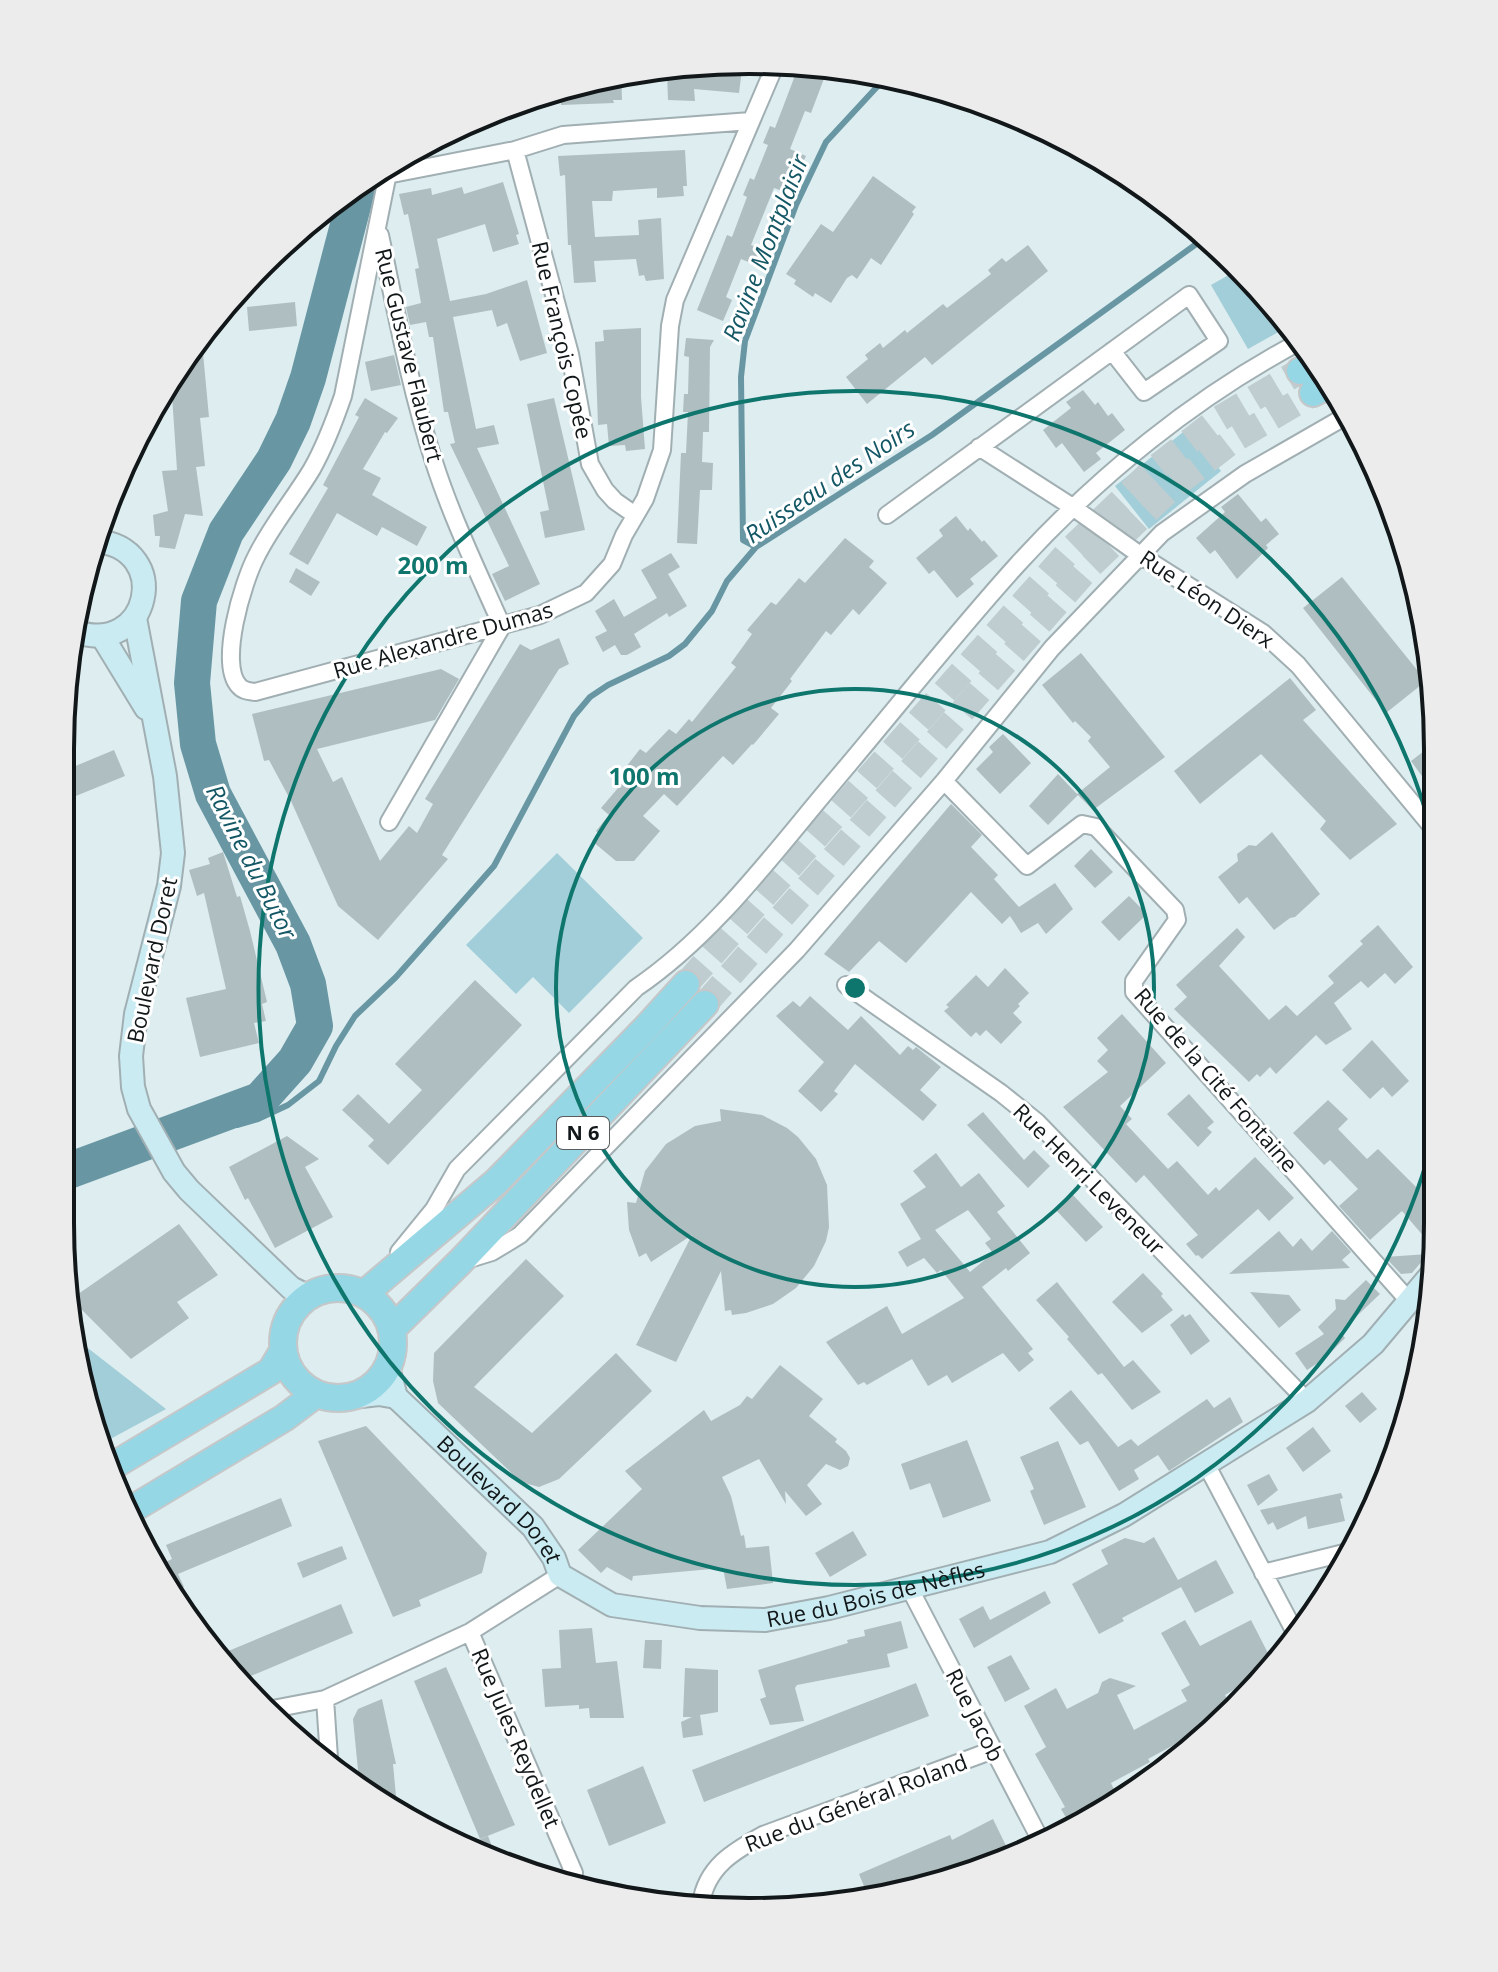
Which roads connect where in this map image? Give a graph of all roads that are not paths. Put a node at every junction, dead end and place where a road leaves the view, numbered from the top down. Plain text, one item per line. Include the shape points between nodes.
1 (771, 75) edge
2 (751, 121) junction
3 (515, 150) junction
4 (409, 166) edge
5 (387, 180) edge
6 (379, 229) junction
7 (1291, 347) edge
8 (1112, 351) junction
9 (1338, 420) edge
10 (979, 447) junction
11 (1074, 508) junction
12 (635, 515) junction
13 (887, 515) dead end
14 (107, 542) edge
15 (1140, 555) junction
16 (135, 618) junction
17 (502, 626) junction
18 (84, 635) edge
19 (102, 636) junction
20 (255, 692) joint
21 (153, 719) junction
22 (944, 781) junction
23 (1424, 817) edge
24 (389, 822) dead end
25 (686, 984) tunnel mouth
26 (846, 985) dead end
27 (705, 1004) tunnel mouth
28 (461, 1261) junction
29 (1421, 1287) edge
30 (364, 1294) junction
31 (298, 1299) junction
32 (1409, 1301) junction
33 (392, 1329) junction
34 (283, 1351) junction
35 (388, 1368) junction
36 (316, 1394) junction
37 (352, 1397) junction
38 (396, 1397) junction
39 (1307, 1401) junction
40 (118, 1463) edge
41 (1206, 1464) junction
42 (137, 1506) edge
43 (1337, 1555) edge
44 (1263, 1573) junction
45 (560, 1575) junction
46 (910, 1589) junction
47 (1291, 1625) edge
48 (470, 1632) junction
49 (325, 1699) junction
50 (280, 1708) edge
51 (993, 1750) junction
52 (329, 1751) edge
53 (1037, 1833) edge
54 (571, 1874) edge
55 (704, 1897) edge

1 - 2 street, Rue Alexandre Dumas
2 - 3 street, Rue Gustave Flaubert via 563,135
2 - 12 street, Rue Alexandre Dumas via 675,300 662,450
3 - 4 street, Rue Gustave Flaubert
3 - 12 street, Rue François Copée via 570,354 590,464 605,490
5 - 6 street, Rue Gustave Flaubert
6 - 17 street, Rue Gustave Flaubert via 435,465
6 - 20 street, Rue Gustave Flaubert via 331,432 255,558 238,602 232,669 236,684
7 - 11 street via 1190,409
8 - 8 street via 1144,392 1219,341 1189,295
8 - 10 street
9 - 15 street via 1245,474
10 - 11 street, Rue Léon Dierx
10 - 13 street
11 - 15 street, Rue Léon Dierx
11 - 30 street via 1018,565 736,898 665,969 636,988 457,1169 434,1209
12 - 17 street, Rue Alexandre Dumas via 612,564 586,593
14 - 16 street via 129,553 143,576 145,590
15 - 22 street via 1052,648
15 - 23 street, Rue Léon Dierx via 1263,633 1298,665
16 - 19 street
16 - 21 street, Boulevard Doret
17 - 20 street, Rue Alexandre Dumas
17 - 24 street
18 - 19 street
19 - 21 street, Boulevard Doret
21 - 31 street, Boulevard Doret via 173,853 136,1014 133,1087 139,1109 174,1172
22 - 28 street via 797,950 520,1235 492,1252
22 - 32 street, Rue de la Cité Fontaine via 1027,866 1082,824 1096,827 1175,910 1177,920 1134,981 1134,992
25 - 30 main road, N 6 via 496,1182
26 - 39 street, Rue Henri Leveneur via 1037,1122
27 - 28 main road, N 6
28 - 33 main road, N 6
29 - 32 street, Rue du Bois de Nèfles
30 - 31 main road via 330,1289
30 - 33 main road via 379,1305
31 - 34 main road
32 - 39 street, Rue du Bois de Nèfles via 1373,1344
33 - 35 main road
34 - 36 main road via 295,1378
34 - 40 main road via 271,1371
35 - 37 main road via 378,1382
35 - 38 street
36 - 37 main road
36 - 42 main road
37 - 38 street
38 - 45 street, Boulevard Doret via 533,1527
39 - 41 street, Rue du Bois de Nèfles
41 - 44 street
41 - 46 street, Rue du Bois de Nèfles via 1124,1515 1050,1552
43 - 44 street
44 - 47 street
45 - 46 street, Rue du Bois de Nèfles via 612,1605 735,1621 765,1620
45 - 48 street
46 - 51 street, Rue Jacob
48 - 49 street
48 - 54 street, Rue Jules Reydellet
49 - 50 street
49 - 52 street
51 - 53 street, Rue Jacob
51 - 55 street, Rue du Général Roland via 763,1835 730,1853

